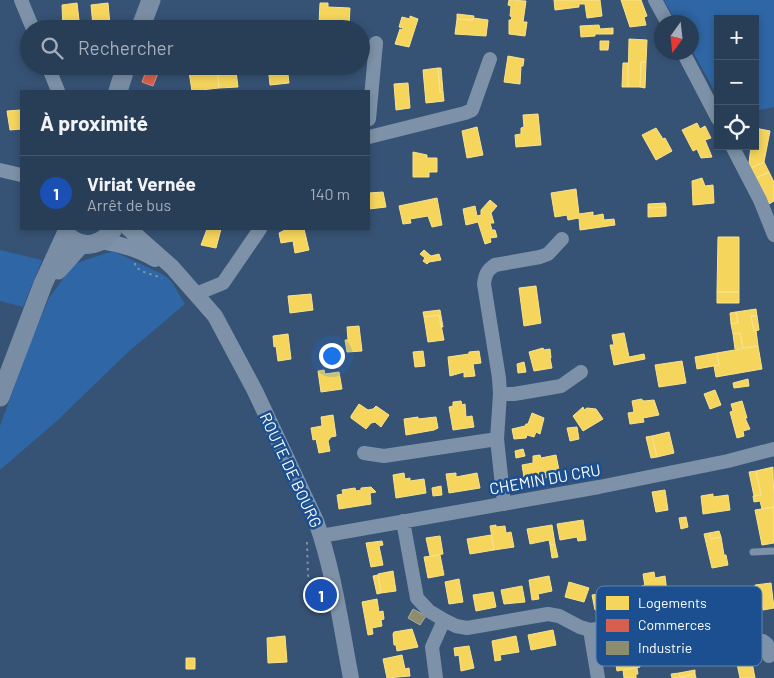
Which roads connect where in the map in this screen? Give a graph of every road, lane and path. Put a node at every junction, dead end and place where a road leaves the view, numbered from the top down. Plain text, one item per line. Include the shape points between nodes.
1 (21, 0) edge
2 (151, 0) edge
3 (655, 0) edge
4 (663, 15) edge
5 (29, 20) edge
6 (143, 20) edge
7 (376, 43) dead end
8 (490, 59) dead end
9 (687, 60) edge
10 (52, 75) edge
11 (123, 75) edge
12 (58, 90) edge
13 (118, 90) edge
14 (370, 108) edge
15 (714, 111) edge
16 (370, 137) edge
17 (734, 150) edge
18 (0, 170) edge
19 (20, 175) edge
20 (130, 230) edge
21 (259, 230) edge
22 (107, 235) edge
23 (774, 235) edge
24 (70, 236) edge
25 (562, 239) dead end
26 (136, 256) dead end
27 (164, 279) dead end
28 (184, 281) junction
29 (196, 294) junction
30 (581, 372) dead end
31 (500, 394) junction
32 (0, 397) edge
33 (498, 439) junction
34 (774, 449) edge
35 (364, 452) dead end
36 (504, 504) junction
37 (403, 521) junction
38 (314, 537) junction
39 (774, 551) edge
40 (753, 552) dead end
41 (326, 615) dead end
42 (444, 620) junction
43 (596, 629) edge
44 (590, 630) junction
45 (762, 641) edge
46 (769, 656) dead end
47 (351, 678) edge
48 (436, 678) edge
49 (598, 678) edge

1 - 5 street
2 - 6 main road
3 - 4 street
7 - 14 street
8 - 16 street via 472,110
9 - 15 street
10 - 12 street
11 - 13 main road
17 - 23 street
18 - 19 street
20 - 28 street, ROUTE DE BOURG
21 - 29 street via 223,283
22 - 24 main road via 88,245
22 - 28 street, ROUTE DE BOURG via 154,258
24 - 32 main road via 43,284
25 - 31 street via 548,254 495,264 485,275
26 - 27 path via 134,266
28 - 29 street, ROUTE DE BOURG
29 - 38 street, ROUTE DE BOURG via 215,316 231,344 287,459 316,521
30 - 31 street via 561,386
31 - 33 street
33 - 35 street via 384,456
33 - 36 street
34 - 36 street, CHEMIN DU CRU via 728,461
36 - 37 street, CHEMIN DU CRU
37 - 38 street, CHEMIN DU CRU
37 - 42 street via 417,598
38 - 41 path via 308,575 315,598
38 - 47 street, ROUTE DE BOURG via 328,562
39 - 40 lane
42 - 44 street via 468,628 553,614
42 - 48 street via 432,647
43 - 44 street
44 - 49 street
45 - 46 street via 767,644

